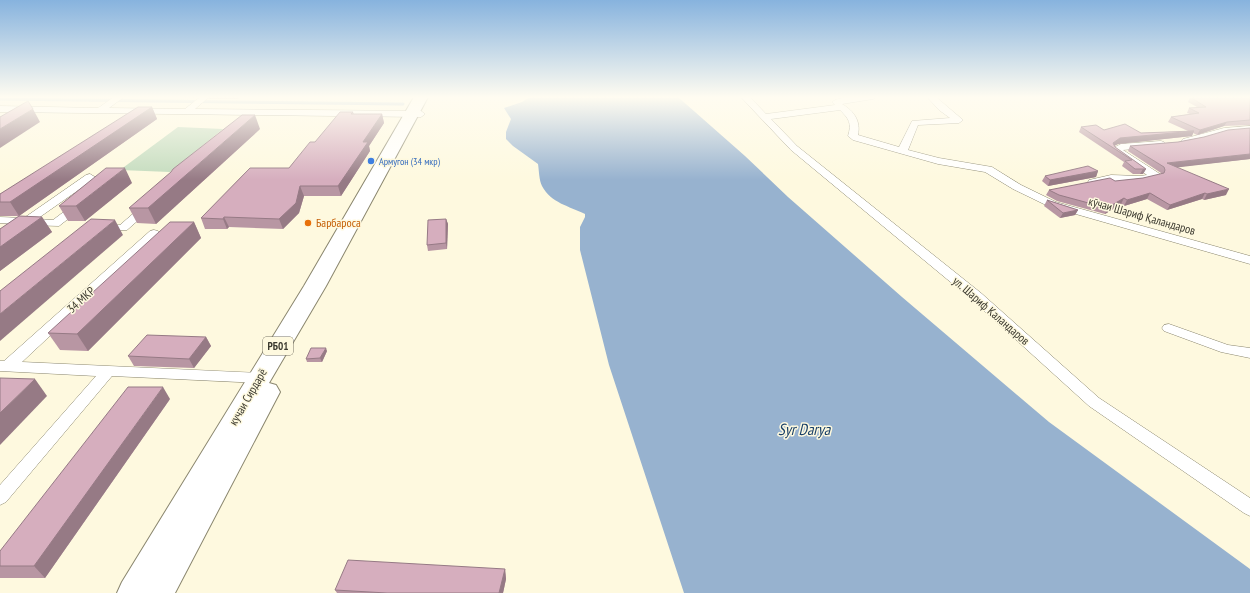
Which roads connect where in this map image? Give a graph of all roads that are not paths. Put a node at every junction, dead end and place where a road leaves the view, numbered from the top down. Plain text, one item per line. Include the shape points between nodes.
1 (410, 125) edge
2 (411, 125) edge
3 (771, 125) edge
4 (856, 125) edge
5 (913, 125) edge
6 (1250, 129) edge
7 (902, 152) junction
8 (90, 177) dead end
9 (1084, 184) edge
10 (1049, 190) edge
11 (1028, 193) junction
12 (157, 199) edge
13 (84, 201) edge
14 (0, 220) edge
15 (25, 222) junction
16 (92, 230) edge
17 (154, 233) dead end
18 (0, 240) edge
19 (1250, 260) edge
20 (1169, 328) dead end
21 (1250, 353) edge
22 (4, 366) edge
23 (109, 370) junction
24 (259, 378) junction
25 (0, 497) edge
26 (1250, 508) edge
27 (134, 593) edge
28 (158, 593) edge

1 - 24 highway, кучаи Сирдарё / РБ01
2 - 28 highway, РБ01 via 340,263
3 - 26 street, ул. Шариф Каландаров via 794,148 976,296 1094,402
4 - 7 street, кӯчаи Шариф Қаландаров via 853,136 856,138
5 - 7 street
6 - 9 street, кӯчаи Шариф Қаландаров via 1224,131 1172,143 1121,146 1116,149 1156,176 1140,179 1111,178
7 - 11 street, кӯчаи Шариф Қаландаров via 988,169
8 - 15 street
10 - 11 street
11 - 19 street, кӯчаи Шариф Қаландаров via 1052,204
12 - 16 street via 123,228
13 - 15 street via 55,224
14 - 15 street
15 - 18 street
17 - 22 street, 34 МКР
20 - 21 street via 1226,349
22 - 23 street
23 - 24 street
23 - 25 street
24 - 27 highway, кучаи Сирдарё / РБ01

